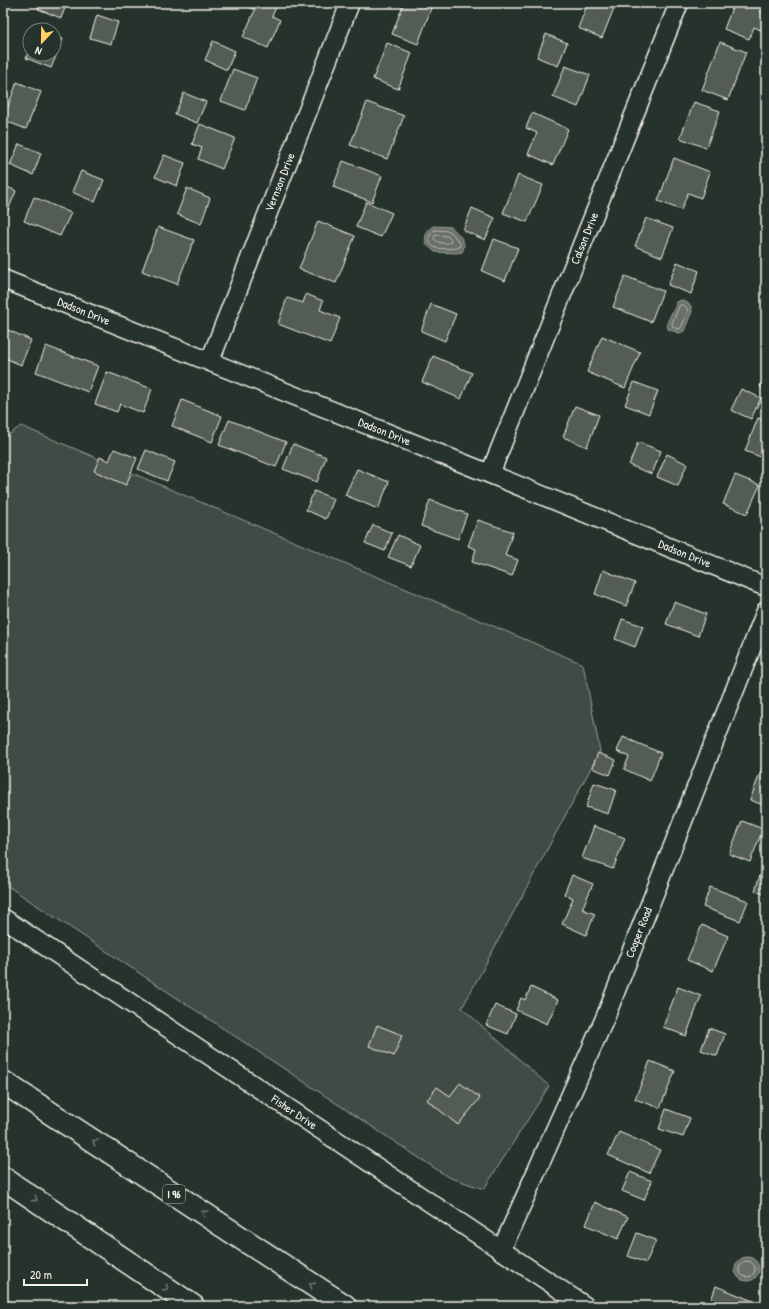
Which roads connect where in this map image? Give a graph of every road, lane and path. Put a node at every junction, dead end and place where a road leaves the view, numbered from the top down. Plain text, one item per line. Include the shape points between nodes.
1 (350, 3) edge
2 (679, 3) edge
3 (3, 279) edge
4 (210, 361) junction
5 (490, 474) junction
6 (766, 587) edge
7 (766, 611) edge
8 (3, 918) edge
9 (3, 1082) edge
10 (3, 1178) edge
11 (501, 1251) junction
12 (194, 1306) edge
13 (345, 1306) edge
14 (585, 1306) edge

1 - 4 street, Vernson Drive
2 - 5 street, Calson Drive
3 - 4 street, Dadson Drive
4 - 5 street, Dadson Drive
5 - 6 street, Dadson Drive
7 - 11 street, Cooper Road via 605,1018
8 - 11 street, Fisher Drive
13 -> 9 highway, I 96
10 -> 12 highway
11 - 14 street, Fisher Drive

